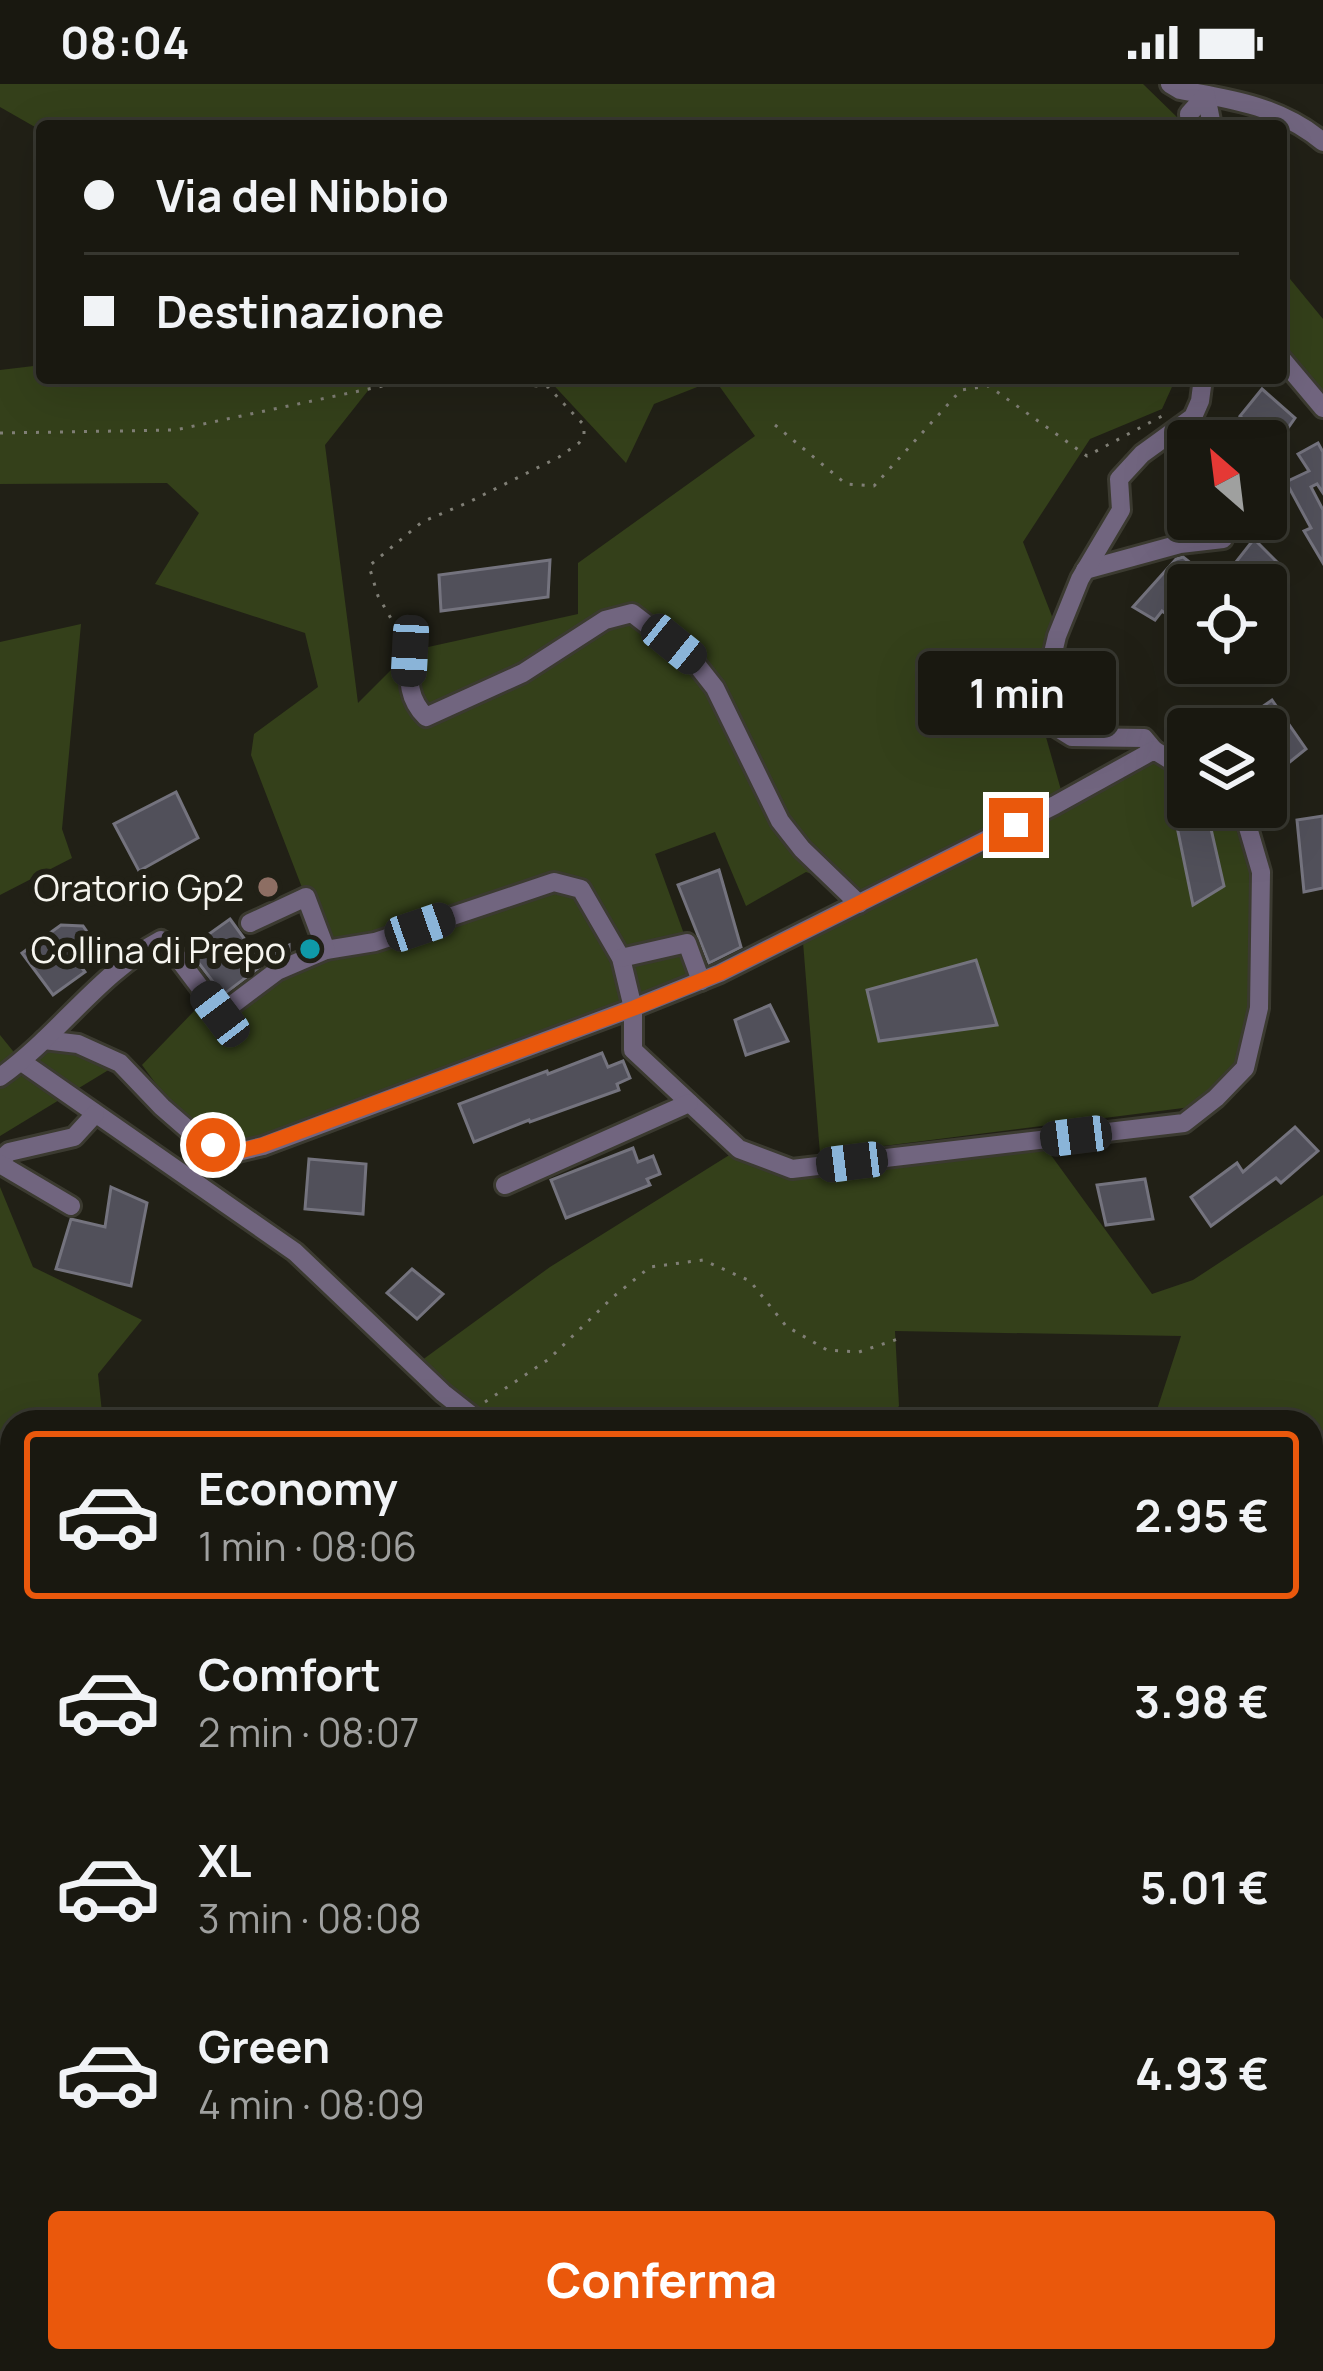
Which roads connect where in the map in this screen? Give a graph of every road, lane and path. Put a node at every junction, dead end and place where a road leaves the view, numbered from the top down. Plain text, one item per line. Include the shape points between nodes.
1 (1170, 84) edge
2 (1206, 94) junction
3 (1190, 120) edge
4 (1211, 120) edge
5 (1323, 142) edge
6 (1287, 365) edge
7 (392, 384) edge
8 (517, 384) edge
9 (1202, 384) edge
10 (1323, 407) edge
11 (1176, 408) dead end
12 (775, 425) dead end
13 (0, 433) edge
14 (1214, 540) edge
15 (1085, 570) junction
16 (410, 651) joint
17 (1154, 750) junction
18 (1167, 758) edge
19 (1248, 828) edge
20 (859, 904) junction
21 (250, 922) dead end
22 (326, 950) junction
23 (621, 958) junction
24 (701, 981) junction
25 (634, 1008) junction
26 (44, 1040) junction
27 (22, 1062) junction
28 (0, 1077) edge
29 (689, 1103) junction
30 (95, 1114) junction
31 (0, 1162) edge
32 (505, 1185) dead end
33 (71, 1206) dead end
34 (898, 1339) dead end
35 (465, 1410) edge
36 (483, 1410) edge

1 - 2 street
2 - 3 street
2 - 4 street
2 - 5 street via 1263,106
6 - 10 street
7 - 13 path via 175,430
8 - 16 path via 548,387 584,425 584,436 559,457 422,522 369,566
9 - 15 street via 1192,417 1119,479 1121,510
11 - 12 path via 1087,456 989,386 961,390 874,486 846,484
14 - 15 street
15 - 17 street via 1046,682 1056,728 1072,737 1144,739
16 - 20 street via 408,686 426,717 523,673 605,620 632,614 693,660 715,688 780,821
17 - 18 street
17 - 20 street
19 - 29 street via 1262,872 1259,1008 1245,1068 1184,1123 792,1169 739,1149
20 - 24 street
21 - 22 street via 306,897
22 - 23 street via 375,942 554,882 580,890
22 - 26 street via 277,970 220,1014 161,940
23 - 24 street via 687,943
23 - 25 street
24 - 25 street
25 - 26 street via 229,1154 193,1134 120,1064 78,1044
25 - 29 street via 633,1050
26 - 27 street
27 - 28 street
27 - 30 street
29 - 32 street
30 - 31 street via 74,1137 9,1151
30 - 35 street via 295,1252
31 - 33 street
34 - 36 path via 860,1352 826,1350 786,1325 750,1282 703,1260 650,1267

